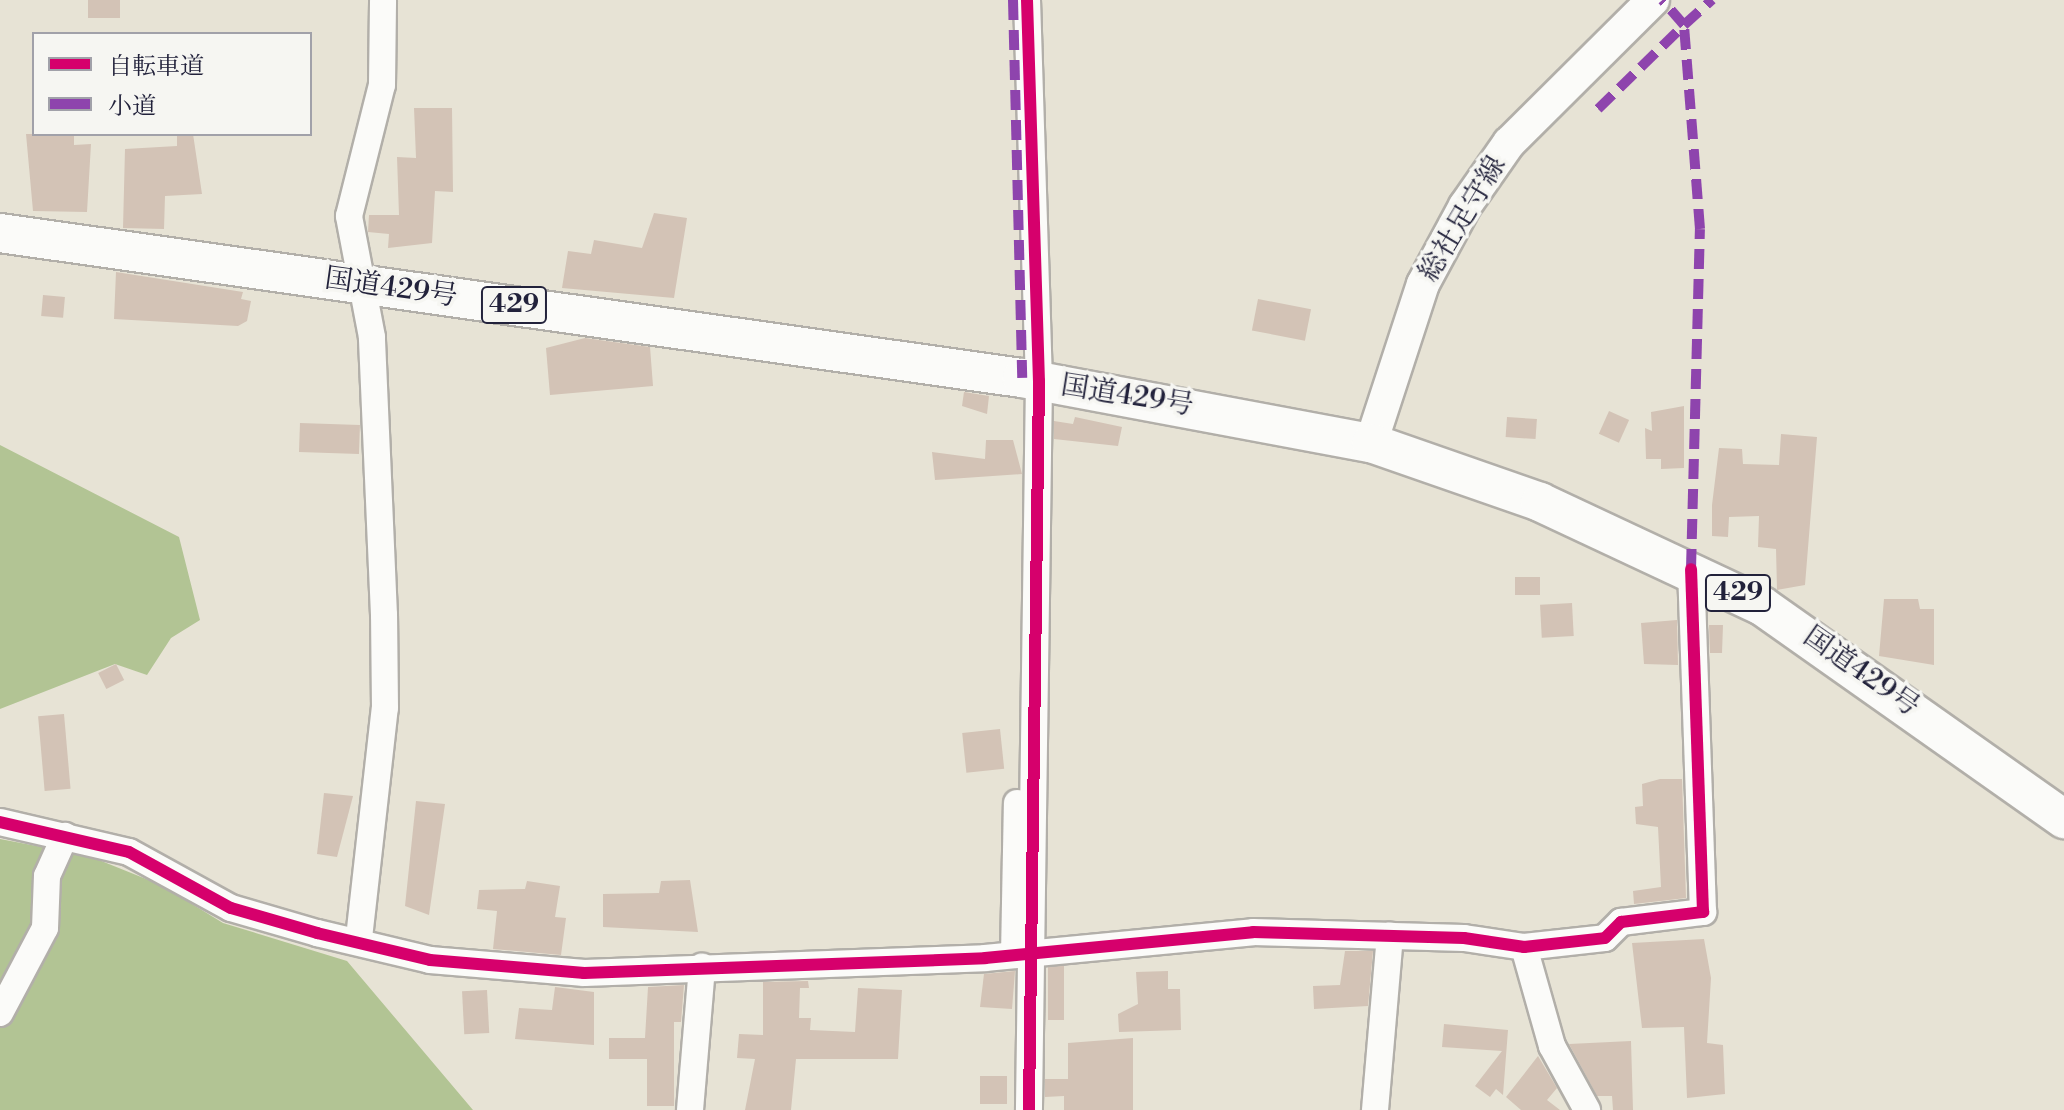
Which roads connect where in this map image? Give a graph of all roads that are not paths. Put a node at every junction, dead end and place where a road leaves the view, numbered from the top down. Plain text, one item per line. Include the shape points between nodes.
1 (383, 0) edge
2 (1027, 0) edge
3 (1653, 0) edge
4 (0, 233) edge
5 (363, 284) junction
6 (1031, 380) junction
7 (1371, 443) junction
8 (1691, 569) junction
9 (2064, 819) edge
10 (0, 822) edge
11 (65, 836) junction
12 (1390, 936) junction
13 (359, 938) junction
14 (1524, 947) junction
15 (1023, 954) junction
16 (702, 966) junction
17 (0, 1013) edge
18 (690, 1110) edge
19 (1029, 1110) edge
20 (1375, 1110) edge
21 (1587, 1110) edge

1 - 5 street via 382,85 349,216
2 - 6 street
3 - 7 main road, 総社足守線 via 1509,143 1465,206 1423,284
4 - 5 highway, 国道429号 / 429
5 - 6 highway, 国道429号 / 429
5 - 13 street via 374,369 385,708
6 - 7 highway, 国道429号 / 429
6 - 15 street
7 - 8 highway, 国道429号 / 429 via 1540,502
8 - 9 highway, 国道429号 / 429 via 1849,661
8 - 14 street via 1703,912 1621,922 1605,938
10 - 11 street
11 - 13 street via 129,852 231,908
11 - 17 street via 47,876 45,928
12 - 14 street
12 - 15 street via 1239,933
12 - 20 street
13 - 16 street via 430,960 584,973
14 - 21 street via 1552,1046
15 - 16 street
15 - 19 street
16 - 18 street

